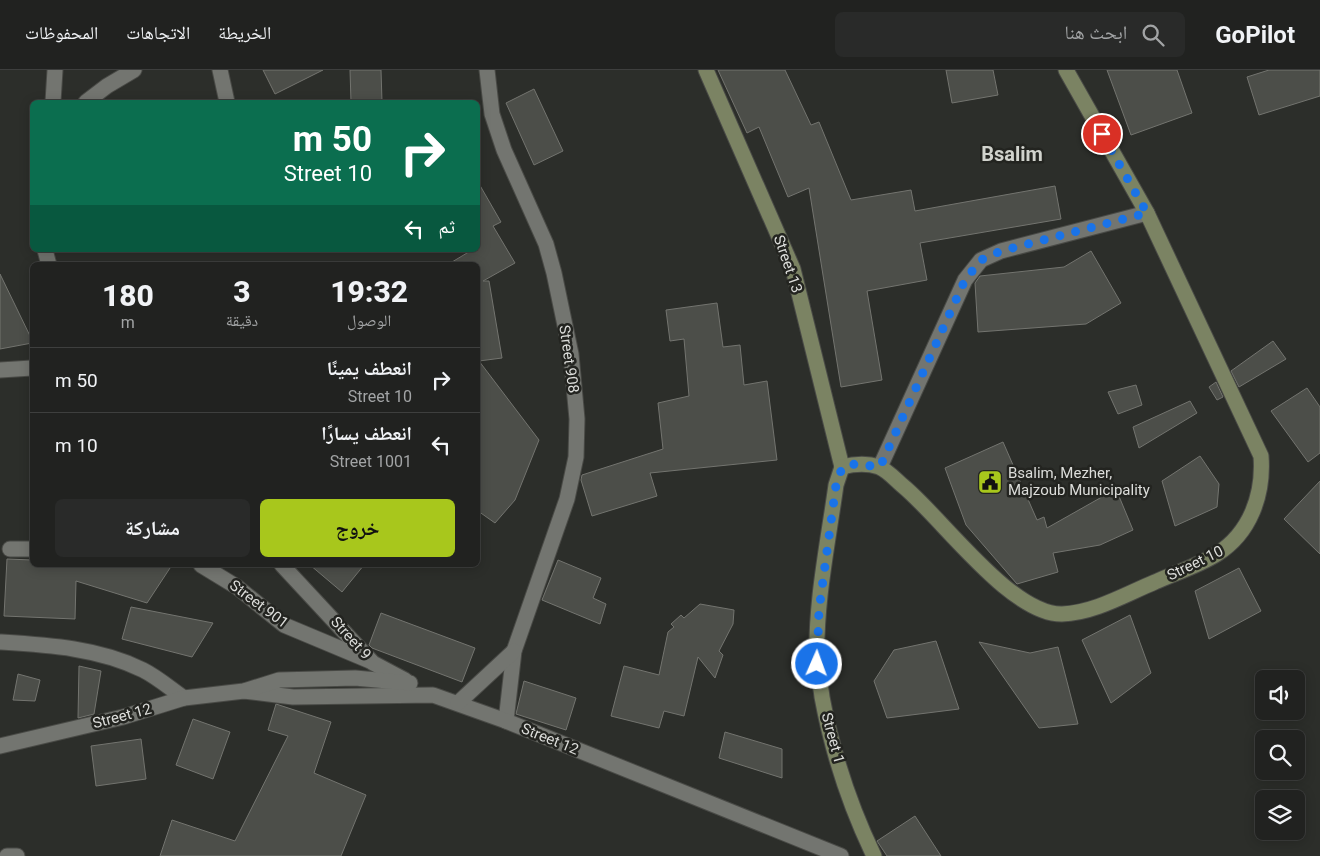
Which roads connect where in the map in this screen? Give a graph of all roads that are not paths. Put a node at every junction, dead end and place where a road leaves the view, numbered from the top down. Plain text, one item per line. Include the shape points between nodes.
1 (55, 70) edge
2 (134, 70) edge
3 (220, 70) edge
4 (487, 70) edge
5 (706, 70) edge
6 (1066, 70) edge
7 (53, 100) edge
8 (89, 100) edge
9 (227, 100) edge
10 (1147, 213) junction
11 (30, 368) edge
12 (0, 370) edge
13 (880, 467) junction
14 (842, 468) junction
15 (10, 549) dead end
16 (30, 549) edge
17 (205, 567) edge
18 (284, 567) edge
19 (0, 642) edge
20 (514, 651) junction
21 (373, 663) junction
22 (410, 683) junction
23 (244, 690) junction
24 (433, 695) junction
25 (184, 698) junction
26 (458, 703) junction
27 (506, 721) junction
28 (0, 746) edge
29 (7, 856) edge
30 (17, 856) edge
31 (841, 856) edge
32 (874, 856) edge

1 - 7 street
2 - 8 street
3 - 9 street
4 - 20 street, Street 908 via 492,114 504,150 546,244 554,273 571,354 577,419 576,457 568,499
5 - 14 main road, Street 13 via 792,269
6 - 10 main road, Street 10
10 - 13 street via 1014,246 981,260 965,280
10 - 13 main road, Street 10 via 1261,456 1263,478 1258,502 1231,545 1207,560 1090,609 1061,614 1036,608 1003,586 910,492
11 - 12 street
13 - 14 main road via 855,464
14 - 32 main road, Street 1 via 836,485 819,610 817,664 827,722 846,787
15 - 16 street
17 - 21 street, Street 901 via 237,587 284,625
18 - 21 street, Street 9
19 - 25 street via 74,648 112,657 144,670
20 - 26 street, Street 908
20 - 27 street, Street 908
21 - 22 street, Street 9
22 - 23 street, Street 12 via 355,678 298,678
22 - 24 street, Street 9
23 - 24 street, Street 12 via 293,697
23 - 25 street, Street 12
24 - 26 street, Street 12
25 - 28 street, Street 12 via 123,717
26 - 27 street, Street 12
27 - 31 street, Street 12
29 - 30 street

